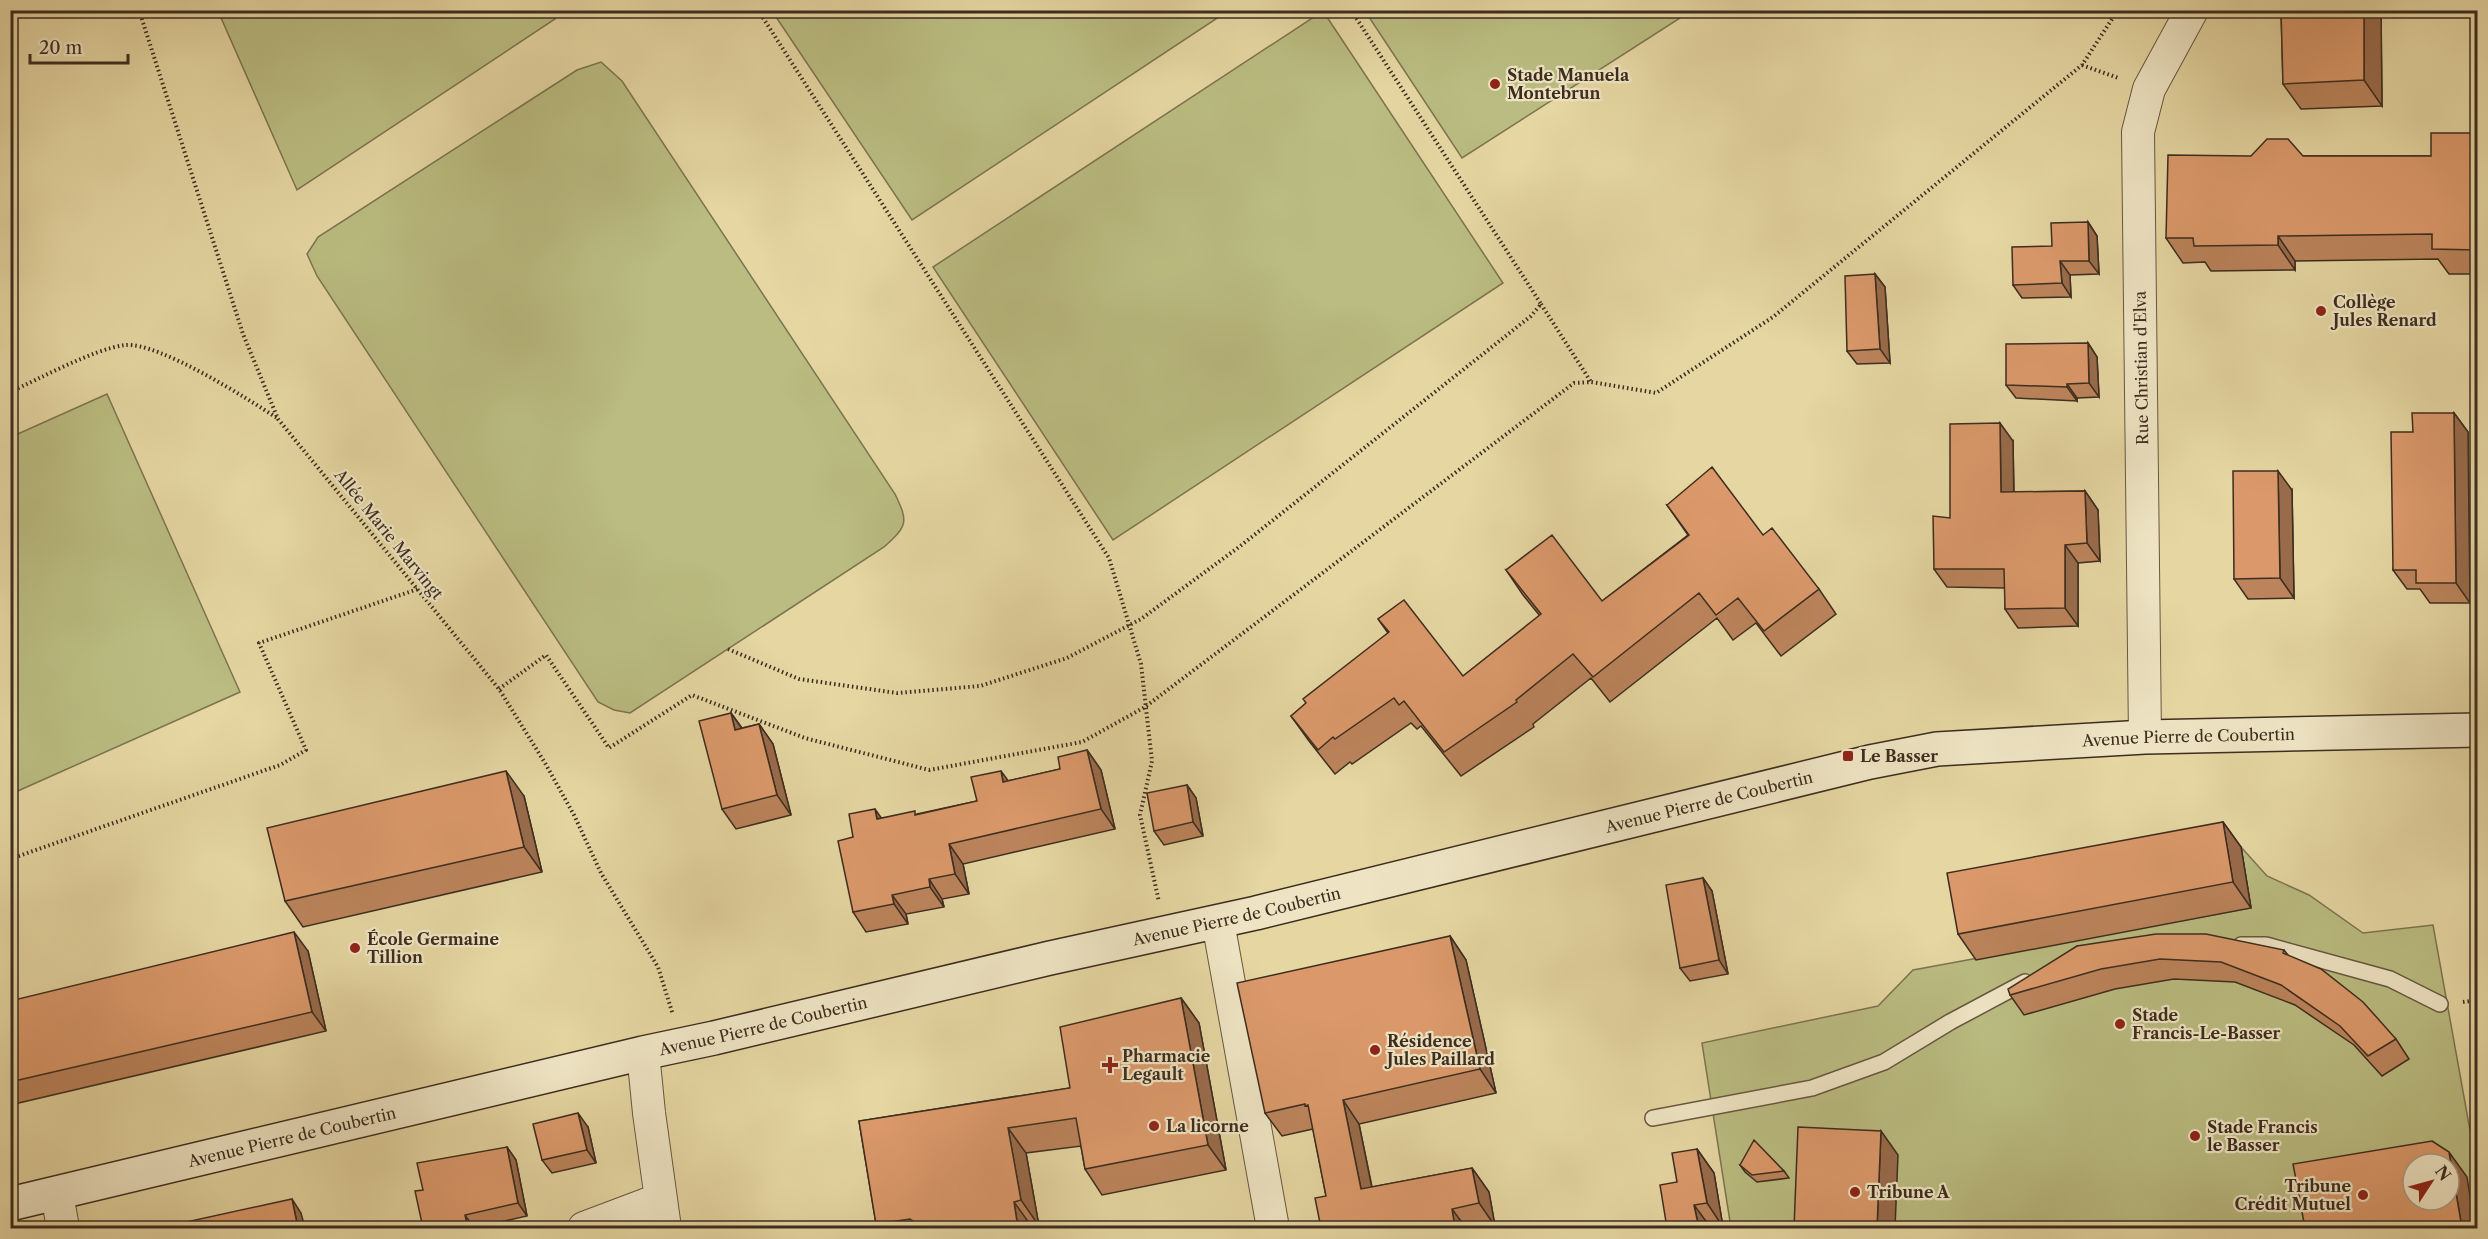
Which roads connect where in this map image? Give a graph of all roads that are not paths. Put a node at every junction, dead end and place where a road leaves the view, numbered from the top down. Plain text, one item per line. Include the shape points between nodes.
1 (2192, 10) edge
2 (2478, 730) edge
3 (2145, 738) junction
4 (1218, 922) junction
5 (2223, 944) edge
6 (2036, 978) edge
7 (2440, 1004) dead end
8 (643, 1053) junction
9 (1653, 1119) dead end
10 (57, 1194) junction
11 (10, 1204) edge
12 (663, 1214) edge
13 (63, 1228) edge
14 (584, 1228) edge
15 (1273, 1228) edge

1 - 3 street, Rue Christian d'Elva via 2149,89 2138,132
2 - 3 street, Avenue Pierre de Coubertin
3 - 4 street, Avenue Pierre de Coubertin via 1937,749 1870,762
4 - 8 street, Avenue Pierre de Coubertin
4 - 15 street
5 - 7 lane via 2266,945 2390,979
6 - 9 lane via 1864,1070 1812,1088
8 - 10 street, Avenue Pierre de Coubertin
8 - 12 street
10 - 11 street, Avenue Pierre de Coubertin
10 - 13 street
12 - 14 street

